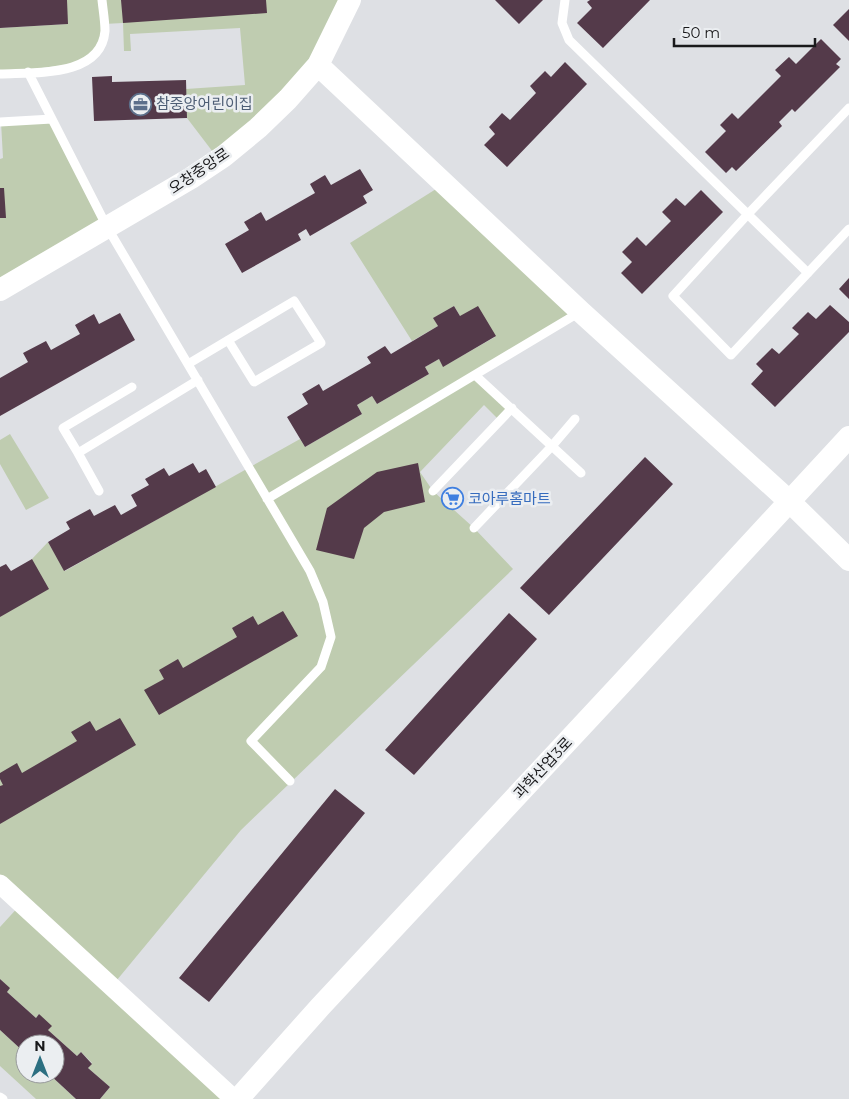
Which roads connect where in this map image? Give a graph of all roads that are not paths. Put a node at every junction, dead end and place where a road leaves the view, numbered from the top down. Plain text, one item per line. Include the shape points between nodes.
1 (102, 0) edge
2 (350, 0) edge
3 (565, 0) edge
4 (318, 65) junction
5 (28, 72) junction
6 (0, 74) edge
7 (849, 108) edge
8 (52, 119) junction
9 (0, 122) edge
10 (748, 214) junction
11 (107, 227) junction
12 (849, 229) edge
13 (808, 272) junction
14 (0, 290) edge
15 (581, 312) junction
16 (228, 340) junction
17 (188, 364) junction
18 (475, 375) junction
19 (198, 380) junction
20 (132, 387) dead end
21 (512, 408) junction
22 (575, 419) dead end
23 (849, 437) edge
24 (552, 446) junction
25 (78, 453) junction
26 (581, 473) dead end
27 (99, 491) dead end
28 (433, 491) dead end
29 (267, 499) junction
30 (789, 501) junction
31 (474, 528) dead end
32 (849, 560) edge
33 (290, 781) dead end
34 (0, 884) edge
35 (236, 1099) edge

1 - 5 lane via 105,32 98,50 84,63 66,70
2 - 4 street, 오창중앙로
3 - 10 lane via 562,23 569,40
4 - 11 street, 오창중앙로 via 288,99 224,156
4 - 15 street
5 - 6 lane
5 - 8 lane
7 - 10 lane
8 - 9 lane
8 - 11 lane
10 - 13 lane
10 - 13 lane via 673,296 731,355
11 - 14 street, 오창중앙로
11 - 17 lane
12 - 13 lane
15 - 18 lane
15 - 30 street
16 - 16 lane via 254,382 321,343 294,301
16 - 17 lane
17 - 19 lane
18 - 21 lane
18 - 29 lane
19 - 25 lane
19 - 29 lane
20 - 25 lane via 63,428
21 - 24 lane
21 - 28 lane
22 - 24 lane
23 - 30 street, 과학산업3로
24 - 26 lane
24 - 31 lane
25 - 27 lane
29 - 33 lane via 310,571 323,602 331,637 321,667 251,741
30 - 32 street
30 - 35 street, 과학산업3로
34 - 35 street

